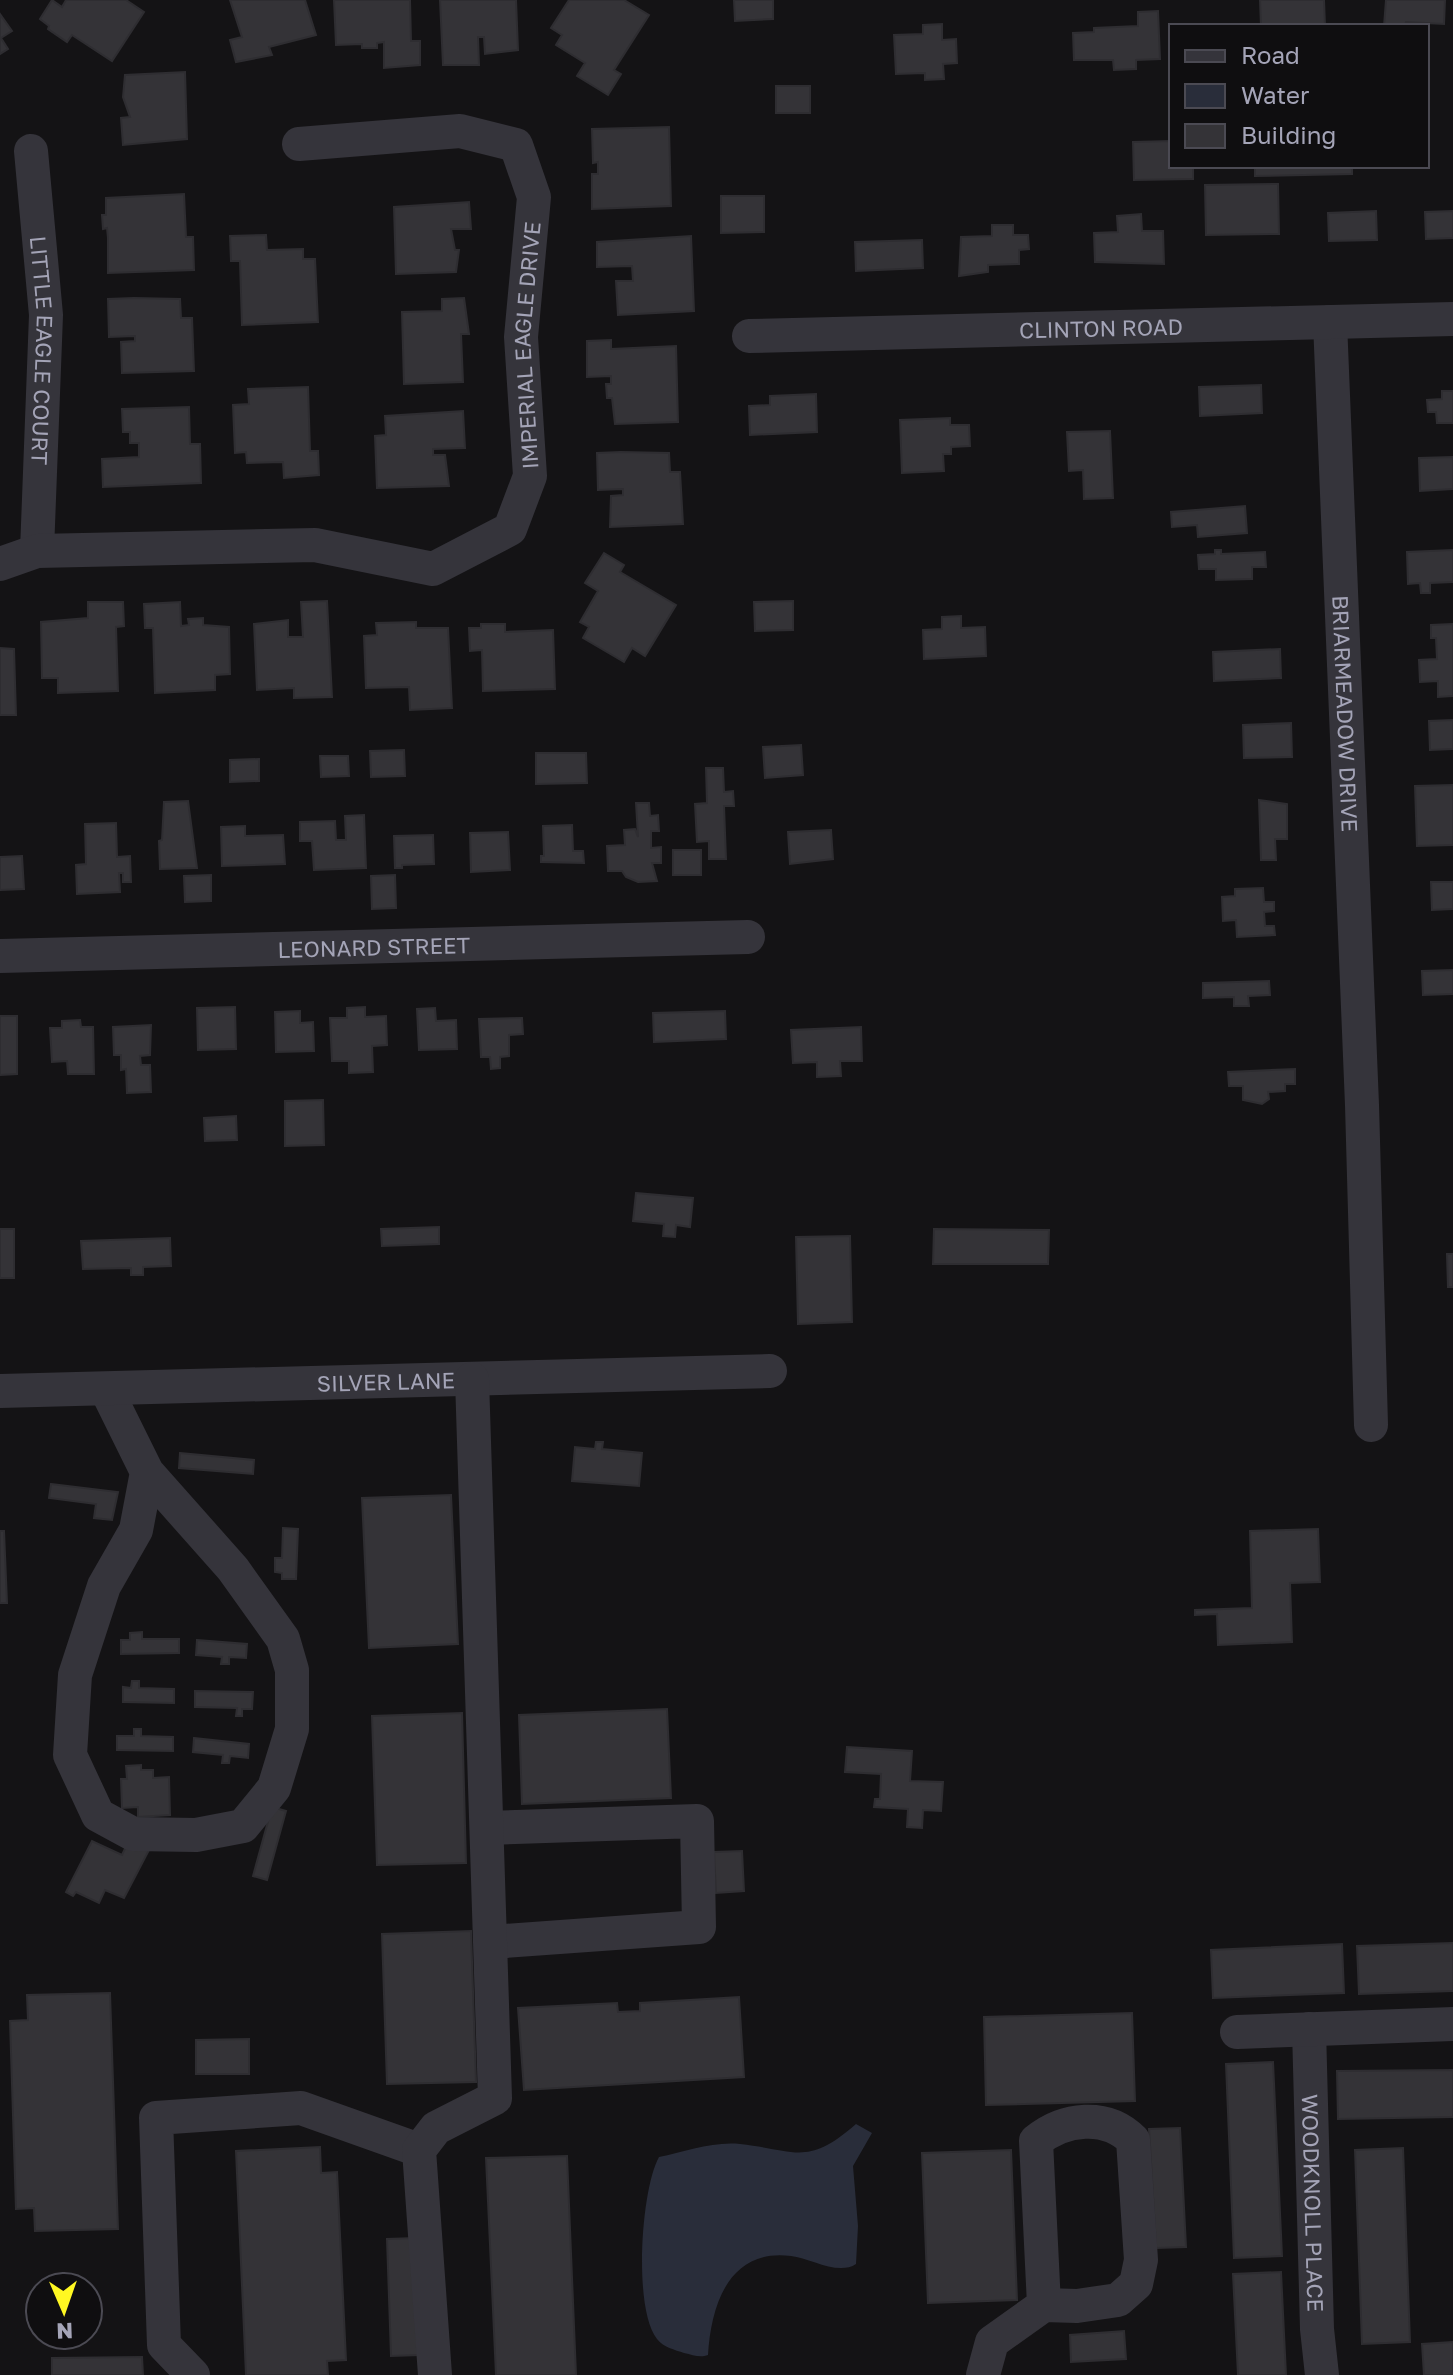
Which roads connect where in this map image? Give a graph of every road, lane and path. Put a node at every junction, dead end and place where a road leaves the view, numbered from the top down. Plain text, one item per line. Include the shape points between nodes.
1 (299, 144) dead end
2 (31, 151) dead end
3 (1453, 319) edge
4 (1330, 322) junction
5 (749, 336) dead end
6 (37, 551) junction
7 (0, 564) edge
8 (748, 937) dead end
9 (0, 956) edge
10 (770, 1371) dead end
11 (472, 1379) junction
12 (106, 1389) junction
13 (0, 1391) edge
14 (1371, 1425) dead end
15 (147, 1472) junction
16 (487, 1828) junction
17 (491, 1942) junction
18 (1453, 2024) edge
19 (1309, 2029) junction
20 (1237, 2032) dead end
21 (419, 2150) junction
22 (1044, 2305) junction
23 (193, 2375) edge
24 (435, 2375) edge
25 (983, 2375) edge
26 (1322, 2375) edge

1 - 6 street, IMPERIAL EAGLE DRIVE via 460,131 516,145 534,197 521,337 530,476 510,529 433,569 315,545
2 - 6 street, LITTLE EAGLE COURT via 46,315
3 - 4 street, CLINTON ROAD
4 - 5 street, CLINTON ROAD
4 - 14 street, BRIARMEADOW DRIVE
6 - 7 street, IMPERIAL EAGLE DRIVE
8 - 9 street, LEONARD STREET
10 - 11 street, SILVER LANE
11 - 12 street, SILVER LANE
11 - 16 street
12 - 13 street, SILVER LANE
12 - 15 street
15 - 15 street via 136,1530 104,1586 75,1675 70,1755 98,1815 133,1834 196,1835 243,1826 274,1788 292,1729 292,1670 283,1639 233,1569
16 - 17 street
16 - 17 street via 697,1821 699,1927
17 - 21 street via 495,2098 436,2128
18 - 19 street
19 - 20 street
19 - 26 street, WOODKNOLL PLACE
21 - 23 street via 301,2108 156,2118 164,2345
21 - 24 street
22 - 22 street via 1036,2141 1055,2126 1112,2125 1133,2140 1141,2260 1136,2284 1118,2300
22 - 25 street via 992,2342

